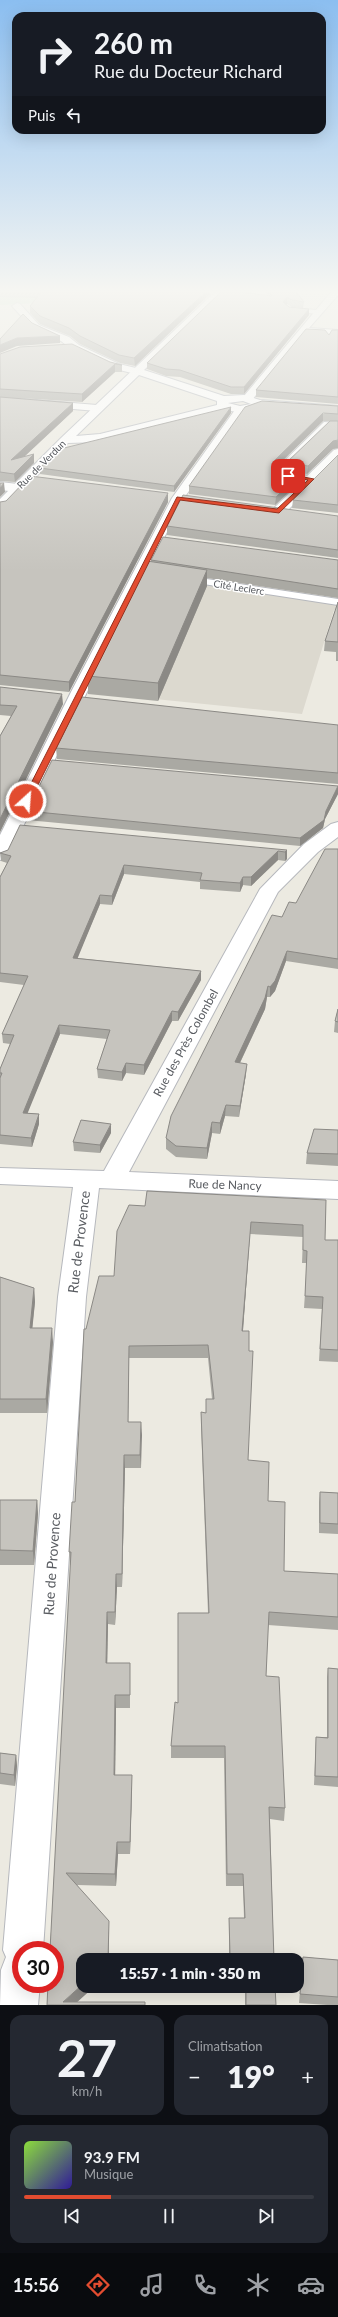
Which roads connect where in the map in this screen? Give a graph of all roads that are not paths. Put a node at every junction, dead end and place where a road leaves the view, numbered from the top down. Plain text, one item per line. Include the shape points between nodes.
1 (122, 385) edge
2 (174, 385) edge
3 (259, 385) edge
4 (248, 398) junction
5 (0, 400) edge
6 (225, 403) junction
7 (259, 403) junction
8 (98, 408) junction
9 (240, 409) junction
10 (338, 410) edge
11 (338, 425) edge
12 (65, 440) junction
13 (338, 452) edge
14 (312, 479) junction
15 (41, 480) edge
16 (22, 483) junction
17 (0, 486) edge
18 (163, 496) edge
19 (178, 498) junction
20 (194, 500) edge
21 (0, 506) edge
22 (263, 509) edge
23 (279, 511) junction
24 (294, 513) edge
25 (158, 539) junction
26 (173, 541) edge
27 (180, 578) edge
28 (338, 602) edge
29 (338, 828) edge
30 (338, 850) edge
31 (282, 851) edge
32 (308, 851) junction
33 (0, 854) edge
34 (0, 1176) edge
35 (99, 1180) junction
36 (338, 1190) edge
37 (23, 1941) edge
38 (19, 1993) edge
39 (18, 2005) edge

1 - 8 street, Rue de Verdun
2 - 6 street
3 - 4 street
4 - 6 street
4 - 7 street
5 - 8 street
6 - 9 street
6 - 12 street via 100,438
7 - 9 street
7 - 10 street
8 - 12 street, Rue de Verdun
9 - 19 street
11 - 14 lane via 326,424 276,474
12 - 16 street, Rue de Verdun
13 - 14 street
14 - 23 street
15 - 16 street
16 - 17 street
16 - 21 street, Rue de Verdun
18 - 19 street
19 - 20 street
19 - 25 street
22 - 23 street
23 - 24 street
25 - 26 street
25 - 33 street via 145,572 76,699 52,764 22,827
27 - 28 lane, Cité Leclerc
29 - 32 street, Rue des Près Colombel
30 - 32 street
31 - 32 street
32 - 35 street, Rue des Près Colombel via 270,889
34 - 35 street
35 - 36 street, Rue de Nancy
35 - 37 street, Rue de Provence via 72,1297
38 - 39 street

